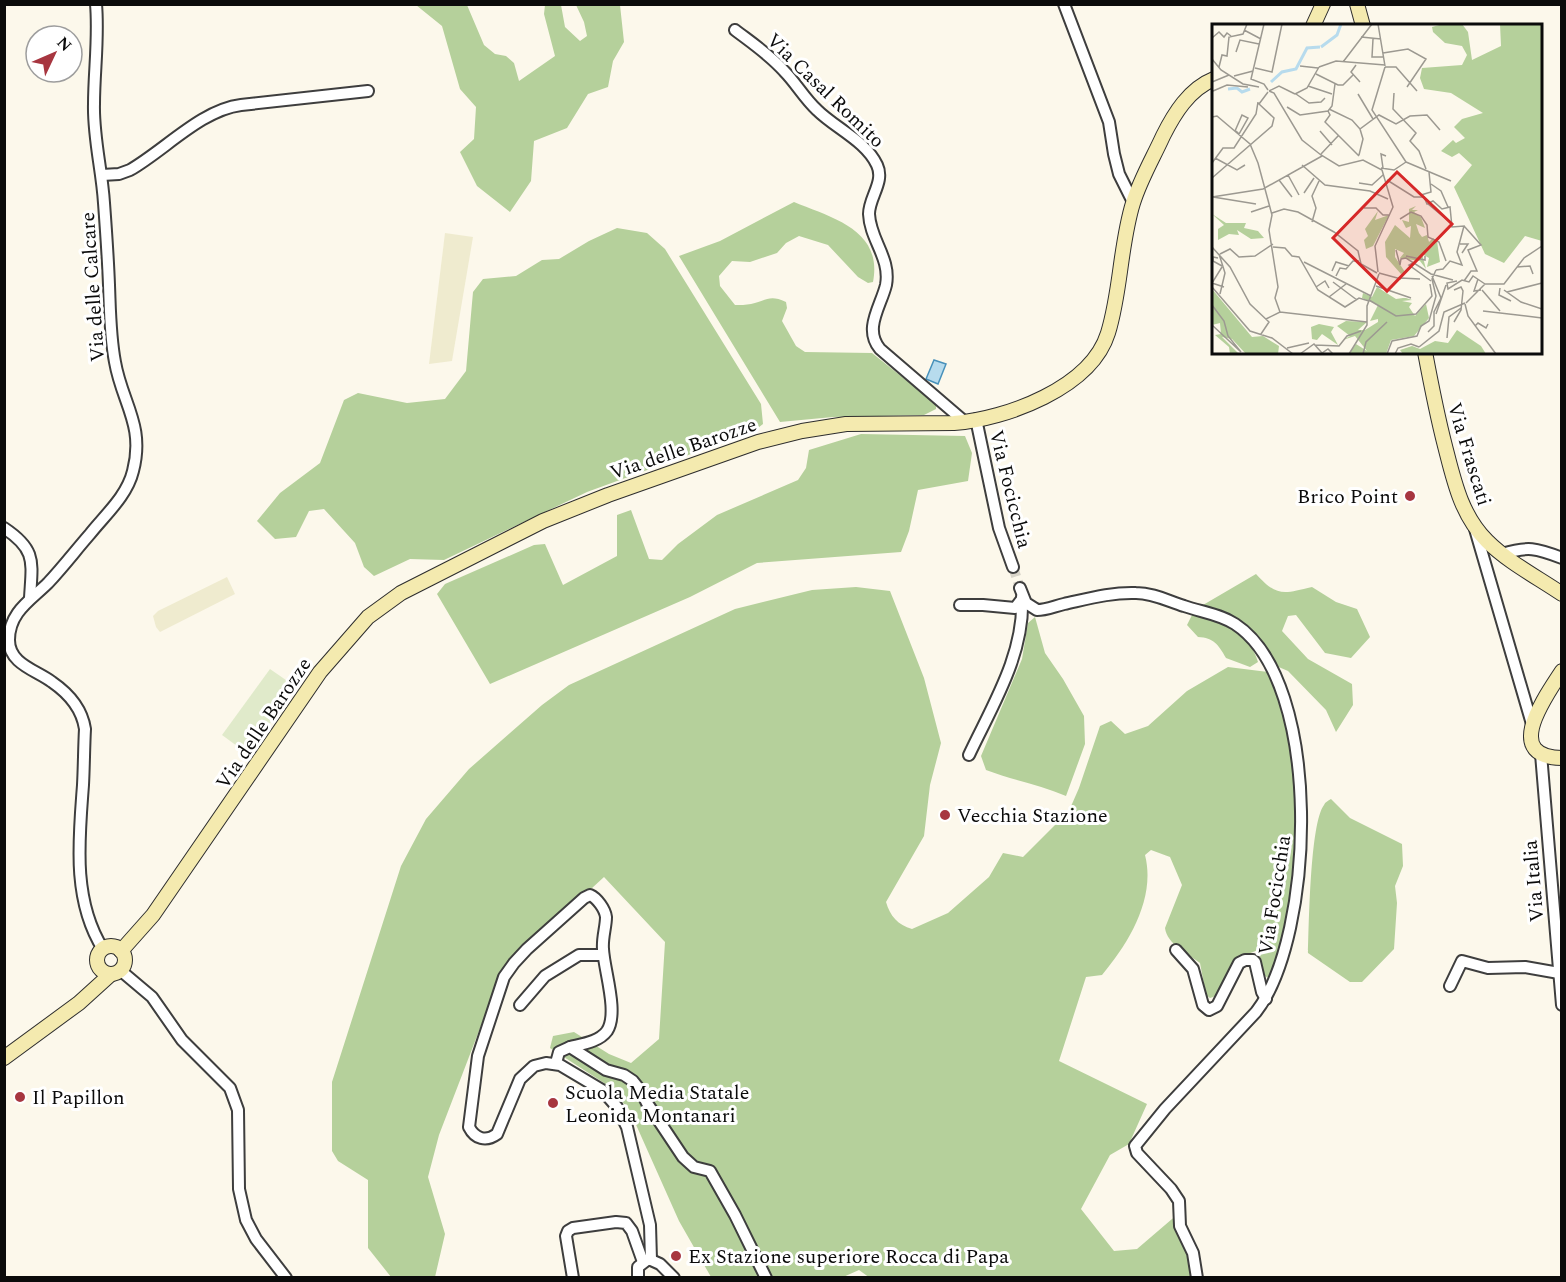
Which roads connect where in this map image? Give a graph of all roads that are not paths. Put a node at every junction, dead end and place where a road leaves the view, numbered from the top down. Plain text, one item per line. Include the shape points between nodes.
1 (96, 4) edge
2 (1064, 4) edge
3 (1323, 4) edge
4 (1357, 4) edge
5 (1314, 24) edge
6 (1362, 24) edge
7 (735, 30) dead end
8 (1212, 81) edge
9 (368, 91) dead end
10 (102, 175) junction
11 (1133, 202) junction
12 (1425, 354) edge
13 (970, 420) junction
14 (1474, 526) junction
15 (4, 528) edge
16 (1502, 554) junction
17 (1562, 558) edge
18 (1013, 567) tunnel mouth
19 (1021, 594) junction
20 (1562, 594) edge
21 (30, 598) junction
22 (960, 605) dead end
23 (7, 643) edge
24 (1562, 671) edge
25 (1532, 724) junction
26 (1541, 754) junction
27 (969, 755) dead end
28 (1562, 758) edge
29 (103, 949) junction
30 (1176, 950) dead end
31 (603, 955) junction
32 (115, 965) junction
33 (1559, 973) junction
34 (1450, 986) dead end
35 (1266, 999) junction
36 (520, 1005) dead end
37 (1562, 1005) edge
38 (570, 1047) junction
39 (4, 1058) edge
40 (556, 1063) junction
41 (647, 1261) junction
42 (286, 1278) edge
43 (573, 1278) edge
44 (638, 1278) edge
45 (674, 1278) edge
46 (766, 1278) edge
47 (1197, 1278) edge

1 - 10 street, Via delle Calcare via 94,117
2 - 11 street via 1109,122 1117,166
3 - 5 main road
4 - 6 main road
7 - 13 street, Via Casal Romito via 782,69 815,108 875,161 879,177 870,217 887,270 873,338 880,349
8 - 11 main road, Via delle Barozze via 1192,94 1175,116
9 - 10 street via 225,108 130,170
10 - 21 street, Via delle Calcare via 112,344 117,374 133,418 136,458 123,494 55,576
11 - 13 main road, Via delle Barozze via 1112,317 1099,352 1078,374 1038,400
12 - 14 main road, Via Frascati via 1455,485
13 - 18 street, Via Focicchia
13 - 32 main road, Via delle Barozze via 846,424 758,442 543,521 401,593 368,617 320,672
14 - 16 main road, Via Frascati
14 - 25 street
15 - 21 street via 29,551
16 - 17 street via 1532,548
16 - 20 main road, Via Frascati
19 - 22 street via 1015,608
19 - 27 street via 1023,614 1014,657
19 - 35 street, Via Focicchia via 1028,606 1037,610 1124,594 1160,598 1236,625 1252,639 1267,662 1288,716 1300,780 1303,830 1289,933 1279,971
21 - 23 street, Via delle Calcare via 15,616
23 - 29 street, Via delle Calcare via 18,661 67,694 83,720 81,878 87,913
24 - 25 main road
25 - 26 main road via 1532,741
26 - 28 main road
26 - 33 street, Via Italia
29 - 32 main road via 112,946
29 - 32 main road via 97,958
30 - 35 street via 1193,969 1205,1008 1218,1006 1239,963 1245,960 1255,962
31 - 36 street via 579,955 545,976
31 - 38 street via 611,1005 609,1027 599,1038
31 - 40 street via 606,916 596,899 588,896 509,968 478,1056 469,1124 473,1134 484,1139 497,1134 519,1079 540,1064
32 - 39 main road, Via delle Barozze via 85,998
32 - 42 street via 152,998 182,1040 232,1092 238,1110 239,1190 246,1220
33 - 34 street via 1525,967 1488,968 1462,961
33 - 37 street, Via Italia
35 - 47 street, Via Focicchia via 1135,1146 1137,1154 1179,1201 1180,1226 1193,1253
38 - 40 street via 559,1052
38 - 46 street via 638,1086 683,1157 694,1167 710,1171
40 - 41 street via 602,1090 622,1115 650,1225
41 - 43 street via 626,1223 573,1228 566,1236
41 - 44 street via 638,1267
41 - 45 street via 660,1264

